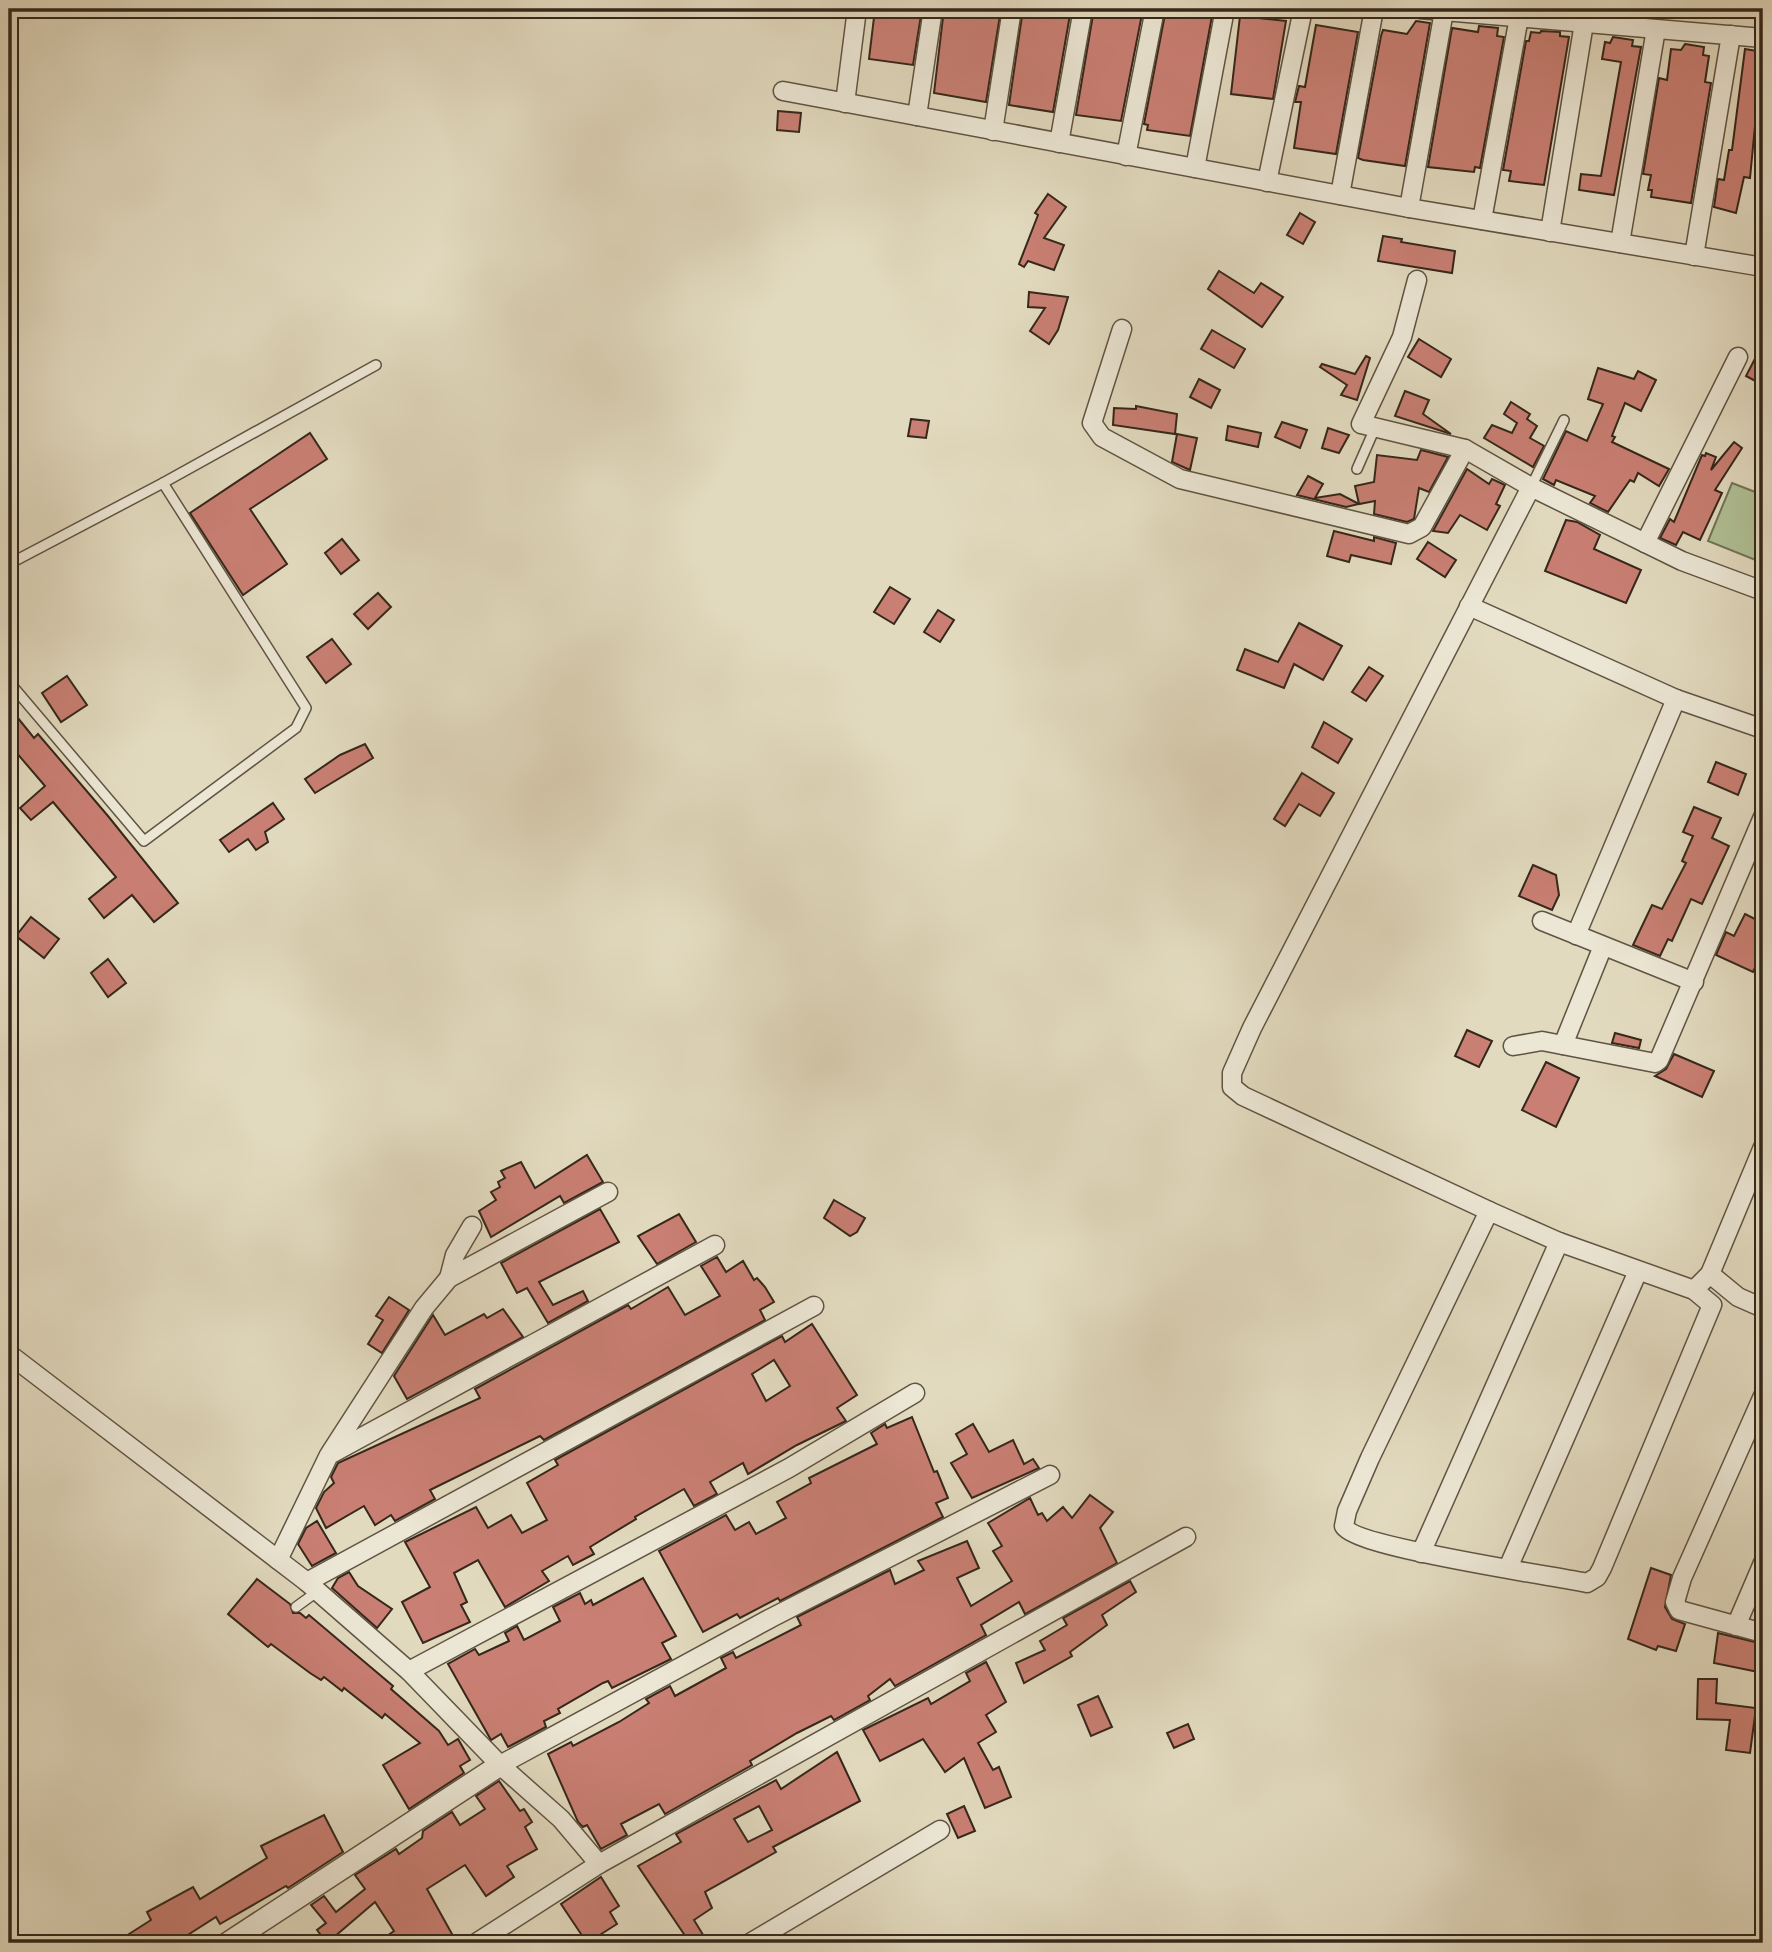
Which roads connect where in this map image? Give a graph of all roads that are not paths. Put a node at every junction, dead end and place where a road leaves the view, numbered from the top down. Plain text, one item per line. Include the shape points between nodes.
1 (857, 9) edge
2 (933, 9) edge
3 (1012, 9) edge
4 (1083, 9) edge
5 (1155, 9) edge
6 (1225, 9) edge
7 (1303, 9) edge
8 (1374, 9) edge
9 (1420, 9) edge
10 (1444, 11) junction
11 (1520, 17) junction
12 (1584, 23) junction
13 (1656, 29) junction
14 (1731, 35) junction
15 (1763, 38) edge
16 (783, 91) dead end
17 (845, 103) junction
18 (917, 116) junction
19 (993, 131) junction
20 (1059, 143) junction
21 (1126, 156) junction
22 (1195, 168) junction
23 (1267, 182) junction
24 (1340, 195) junction
25 (1409, 208) junction
26 (1482, 220) junction
27 (1550, 232) junction
28 (1620, 243) junction
29 (1694, 256) junction
30 (1763, 267) edge
31 (1417, 280) dead end
32 (1122, 330) dead end
33 (1738, 357) dead end
34 (376, 365) dead end
35 (1563, 420) dead end
36 (1375, 428) junction
37 (1465, 449) junction
38 (1357, 469) dead end
39 (163, 483) junction
40 (1531, 487) junction
41 (1644, 543) junction
42 (9, 564) edge
43 (1763, 591) edge
44 (1469, 606) junction
45 (9, 682) edge
46 (1676, 699) junction
47 (1763, 729) edge
48 (1763, 817) edge
49 (1542, 921) dead end
50 (1576, 935) junction
51 (1603, 946) junction
52 (1694, 982) junction
53 (1563, 1045) junction
54 (1513, 1046) dead end
55 (1763, 1147) edge
56 (608, 1192) dead end
57 (1489, 1211) junction
58 (472, 1226) dead end
59 (1559, 1242) junction
60 (715, 1245) dead end
61 (1638, 1271) junction
62 (1710, 1274) junction
63 (449, 1278) junction
64 (1694, 1290) junction
65 (814, 1306) dead end
66 (1763, 1308) edge
67 (9, 1354) edge
68 (915, 1393) dead end
69 (1763, 1396) edge
70 (329, 1455) junction
71 (1050, 1475) dead end
72 (1186, 1537) dead end
73 (1421, 1553) junction
74 (278, 1560) junction
75 (1763, 1563) edge
76 (1508, 1568) junction
77 (312, 1586) junction
78 (296, 1607) dead end
79 (1735, 1626) junction
80 (1763, 1633) edge
81 (409, 1671) junction
82 (500, 1765) junction
83 (940, 1830) dead end
84 (599, 1864) junction
85 (228, 1943) edge
86 (476, 1943) edge
87 (750, 1943) edge

1 - 17 street
2 - 18 street
3 - 19 street
4 - 20 street
5 - 21 street
6 - 22 street
7 - 23 street
8 - 24 street
9 - 10 street
10 - 11 street
10 - 25 street
11 - 12 street
11 - 26 street
12 - 13 street
12 - 27 street
13 - 14 street
13 - 28 street
14 - 15 street
14 - 29 street
16 - 17 street
17 - 18 street
18 - 19 street
19 - 20 street
20 - 21 street
21 - 22 street
22 - 23 street
23 - 24 street
24 - 25 street
25 - 26 street
26 - 27 street
27 - 28 street
28 - 29 street
29 - 30 street
31 - 36 street via 1402,337 1361,424
32 - 37 street via 1092,422 1102,437 1180,479 1409,534 1422,527
33 - 41 street
34 - 39 lane
35 - 40 lane
36 - 37 street
36 - 38 lane
37 - 40 street
39 - 42 lane
39 - 45 lane via 306,708 296,728 144,841
40 - 41 street
40 - 44 street
41 - 43 street
44 - 46 street
44 - 57 street via 1252,1028 1232,1073 1232,1087
46 - 47 street
46 - 50 street
48 - 52 street
49 - 50 street
50 - 51 street
51 - 52 street
51 - 53 street
52 - 53 street via 1657,1063
53 - 54 street via 1542,1041
55 - 62 street
56 - 63 street
57 - 59 street
57 - 73 street via 1346,1511 1344,1525 1356,1536
58 - 63 street via 455,1255
59 - 61 street
59 - 73 street
60 - 70 street
61 - 64 street
61 - 76 street
62 - 64 street
62 - 66 street via 1738,1297
63 - 70 street via 424,1308
64 - 76 street via 1711,1309 1597,1577 1587,1583
65 - 77 street
67 - 74 street
68 - 81 street via 789,1468
69 - 79 street via 1676,1594 1679,1610
70 - 74 street
71 - 82 street via 771,1618
72 - 84 street
73 - 76 street
74 - 77 street
75 - 79 street
77 - 78 lane
77 - 81 street
79 - 80 street
81 - 82 street
82 - 84 street via 561,1819
82 - 85 street
83 - 87 street
84 - 86 street

